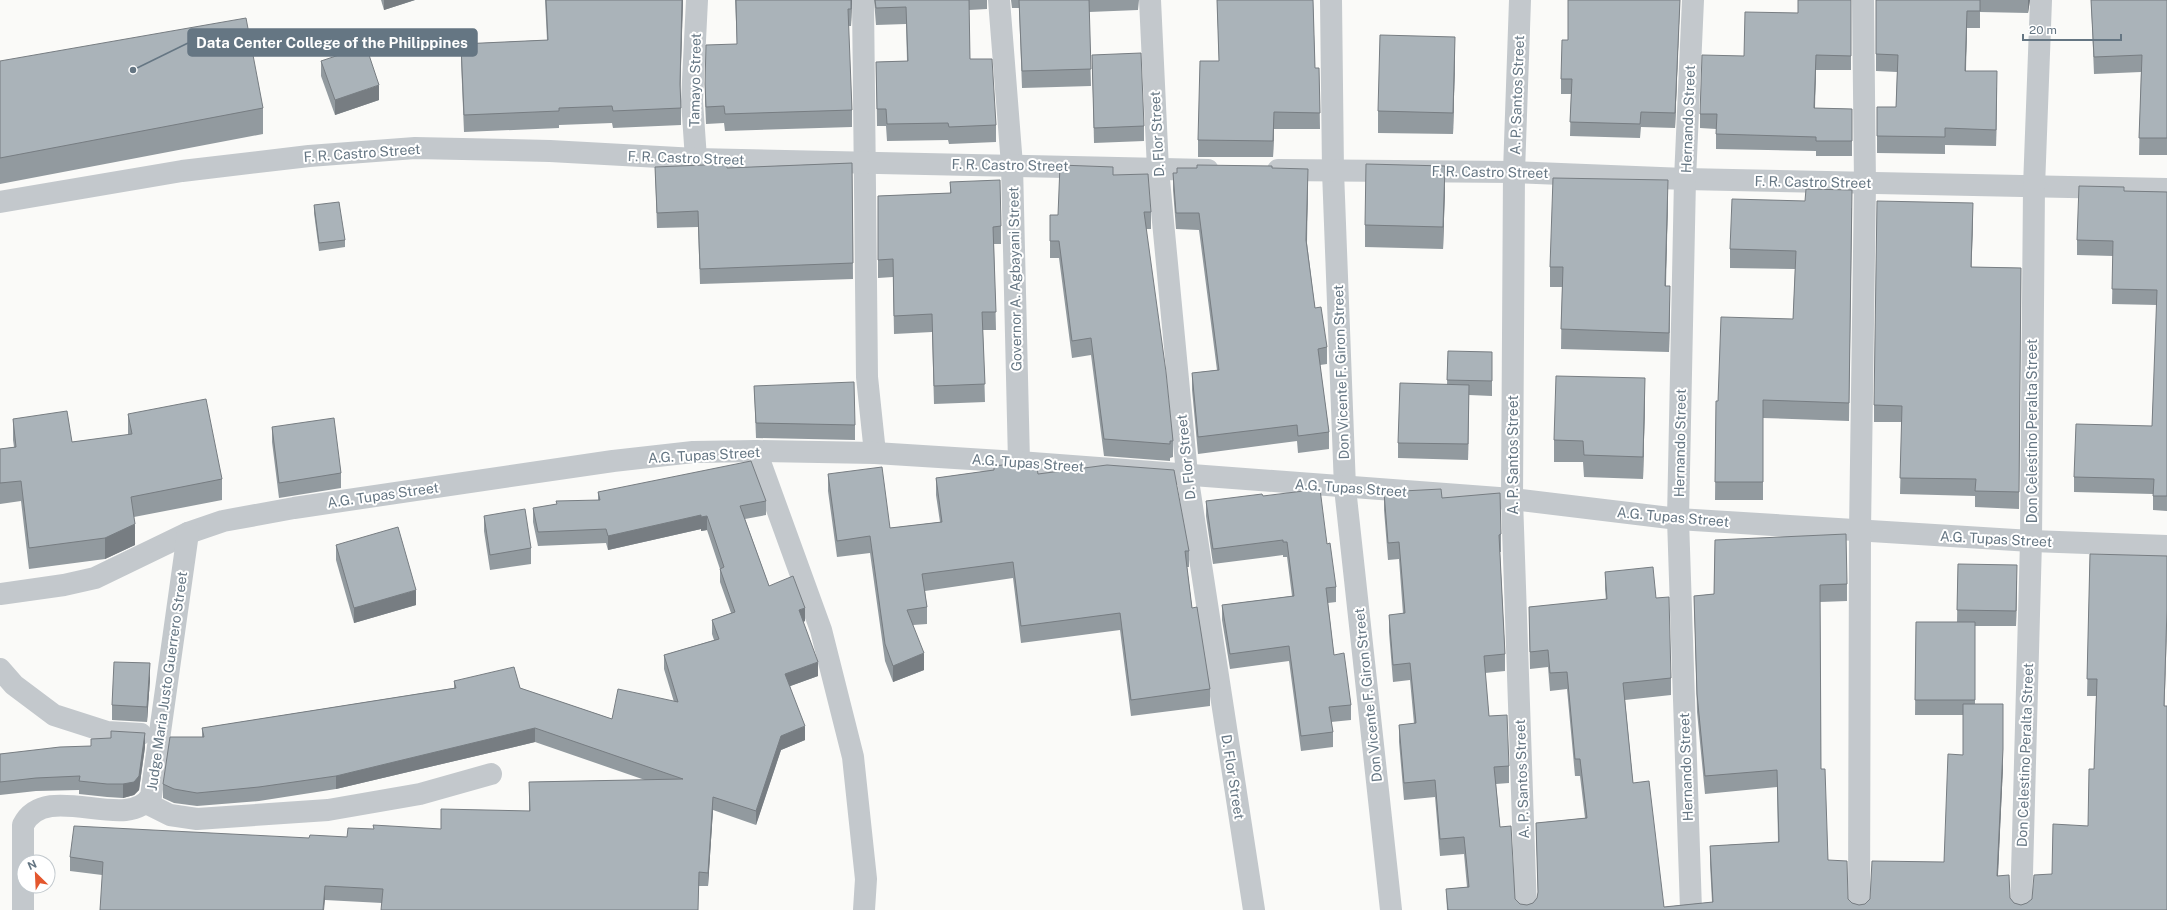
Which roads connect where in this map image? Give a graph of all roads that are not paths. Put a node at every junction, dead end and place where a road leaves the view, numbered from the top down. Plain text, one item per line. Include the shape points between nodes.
1 (697, 0) edge
2 (863, 0) edge
3 (999, 0) edge
4 (1150, 0) edge
5 (1331, 0) edge
6 (1520, 0) edge
7 (1693, 0) edge
8 (1863, 0) edge
9 (2041, 0) edge
10 (696, 159) junction
11 (865, 162) junction
12 (1012, 165) junction
13 (1158, 169) junction
14 (1230, 170) edge
15 (1261, 170) edge
16 (1333, 171) junction
17 (1514, 172) junction
18 (1685, 179) junction
19 (1865, 184) junction
20 (2034, 187) junction
21 (2167, 189) edge
22 (0, 202) edge
23 (756, 451) junction
24 (875, 453) junction
25 (1019, 462) junction
26 (1187, 474) junction
27 (1345, 488) junction
28 (1512, 499) junction
29 (1678, 519) junction
30 (1860, 531) junction
31 (188, 533) junction
32 (2032, 541) junction
33 (2167, 546) edge
34 (0, 594) edge
35 (0, 669) edge
36 (160, 735) junction
37 (491, 774) dead end
38 (146, 803) junction
39 (23, 910) edge
40 (864, 910) edge
41 (1254, 910) edge
42 (1391, 910) edge
43 (1526, 910) edge
44 (1691, 910) edge
45 (1859, 910) edge
46 (2021, 910) edge

1 - 10 street, Tamayo Street via 692,101
2 - 11 street
3 - 12 street, Governor A. Agbayani Street
4 - 13 street, D. Flor Street
5 - 16 street, Don Vicente F. Giron Street
6 - 17 street, A. P. Santos Street
7 - 18 street, Hernando Street
8 - 19 street
9 - 20 street, Don Celestino Peralta Street
10 - 11 street, F. R. Castro Street
10 - 22 street, F. R. Castro Street via 550,151 415,148 310,156 182,171
11 - 12 street, F. R. Castro Street
11 - 24 street via 867,377
12 - 13 street, F. R. Castro Street
12 - 25 street, Governor A. Agbayani Street
13 - 14 street, F. R. Castro Street
13 - 26 street, D. Flor Street
15 - 16 street, F. R. Castro Street
16 - 17 street, F. R. Castro Street
16 - 27 street, Don Vicente F. Giron Street
17 - 18 street, F. R. Castro Street
17 - 28 street, A. P. Santos Street
18 - 19 street, F. R. Castro Street
18 - 29 street, Hernando Street
19 - 20 street, F. R. Castro Street
19 - 30 street
20 - 21 street, F. R. Castro Street
20 - 32 street, Don Celestino Peralta Street
23 - 24 street, A.G. Tupas Street
23 - 31 street, A.G. Tupas Street via 694,452 613,461 294,508 223,521
23 - 40 street via 820,630 854,757 866,879
24 - 25 street, A.G. Tupas Street
25 - 26 street, A.G. Tupas Street
26 - 27 street, A.G. Tupas Street
26 - 41 street, D. Flor Street
27 - 28 street, A.G. Tupas Street
27 - 42 street, Don Vicente F. Giron Street
28 - 29 street, A.G. Tupas Street
28 - 43 street, A. P. Santos Street
29 - 30 street, A.G. Tupas Street
29 - 44 street, Hernando Street
30 - 32 street, A.G. Tupas Street
30 - 45 street
31 - 34 street, A.G. Tupas Street via 96,578
31 - 36 street, Judge Maria Justo Guerrero Street
32 - 33 street, A.G. Tupas Street
32 - 46 street, Don Celestino Peralta Street
35 - 36 street via 14,685 54,716 107,732
36 - 38 street, Judge Maria Justo Guerrero Street via 153,788
37 - 38 street via 420,794 328,810 197,819 170,815
38 - 39 street, Judge Maria Justo Guerrero Street via 130,810 52,806 30,814 23,825

